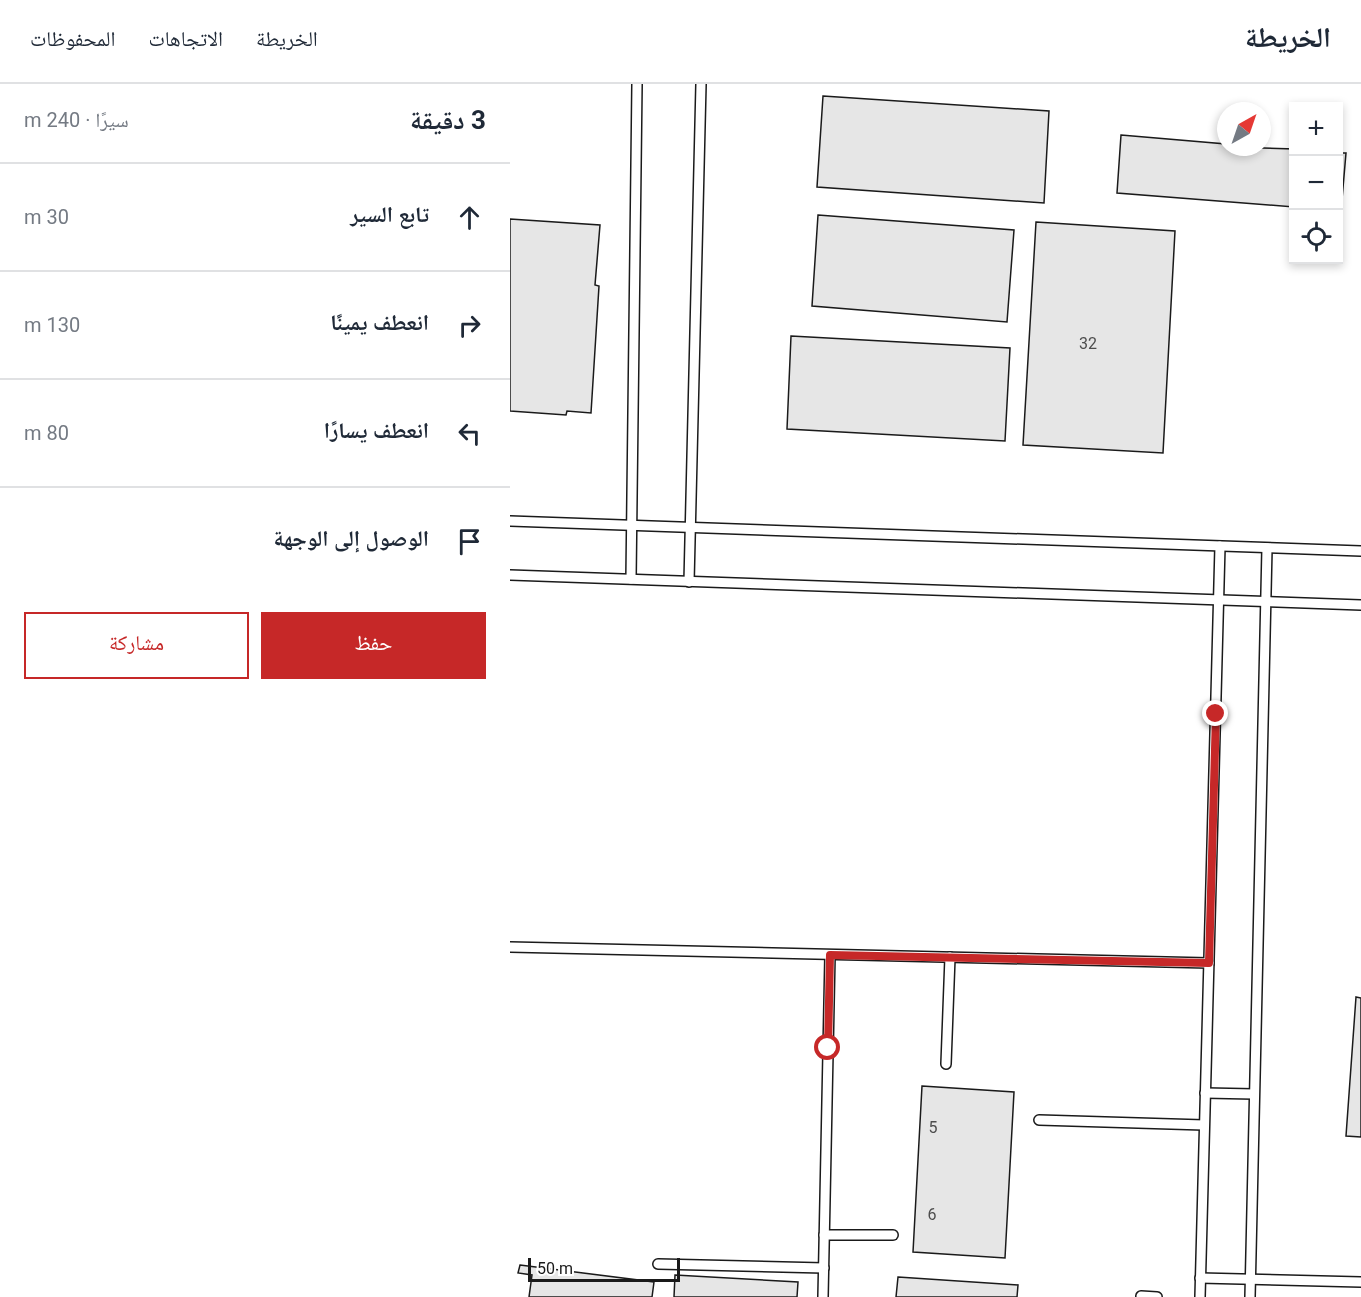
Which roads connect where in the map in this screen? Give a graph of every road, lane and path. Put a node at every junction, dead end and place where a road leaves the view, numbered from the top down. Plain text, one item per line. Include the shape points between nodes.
1 (637, 84) edge
2 (701, 84) edge
3 (510, 521) edge
4 (632, 525) junction
5 (690, 528) junction
6 (1220, 546) junction
7 (1267, 548) junction
8 (1361, 551) edge
9 (510, 575) edge
10 (631, 579) junction
11 (689, 582) junction
12 (1219, 600) junction
13 (1266, 602) junction
14 (1361, 605) edge
15 (510, 947) edge
16 (830, 955) junction
17 (950, 957) junction
18 (1209, 963) junction
19 (946, 1064) dead end
20 (1205, 1093) junction
21 (1254, 1094) junction
22 (1039, 1120) dead end
23 (1204, 1125) junction
24 (824, 1234) junction
25 (893, 1235) dead end
26 (658, 1264) dead end
27 (824, 1268) junction
28 (1200, 1278) junction
29 (1250, 1279) junction
30 (1361, 1282) edge
31 (1141, 1296) edge
32 (823, 1297) edge
33 (1157, 1297) edge
34 (1200, 1297) edge
35 (1250, 1297) edge

1 - 4 lane
2 - 5 lane
3 - 4 lane
4 - 5 lane
4 - 10 lane
5 - 6 lane
5 - 11 lane
6 - 7 lane
6 - 12 lane
7 - 8 lane
7 - 13 lane
9 - 10 lane
10 - 11 lane
11 - 12 lane
12 - 13 lane
12 - 18 lane
13 - 14 lane
13 - 21 lane
15 - 16 lane
16 - 17 lane
16 - 24 lane
17 - 18 lane
17 - 19 lane
18 - 20 lane
20 - 21 lane
20 - 23 lane
21 - 29 lane
22 - 23 lane
23 - 28 lane
24 - 25 lane
24 - 27 lane
26 - 27 lane
27 - 32 lane
28 - 29 lane
28 - 34 lane
29 - 30 lane
29 - 35 lane
31 - 33 lane

